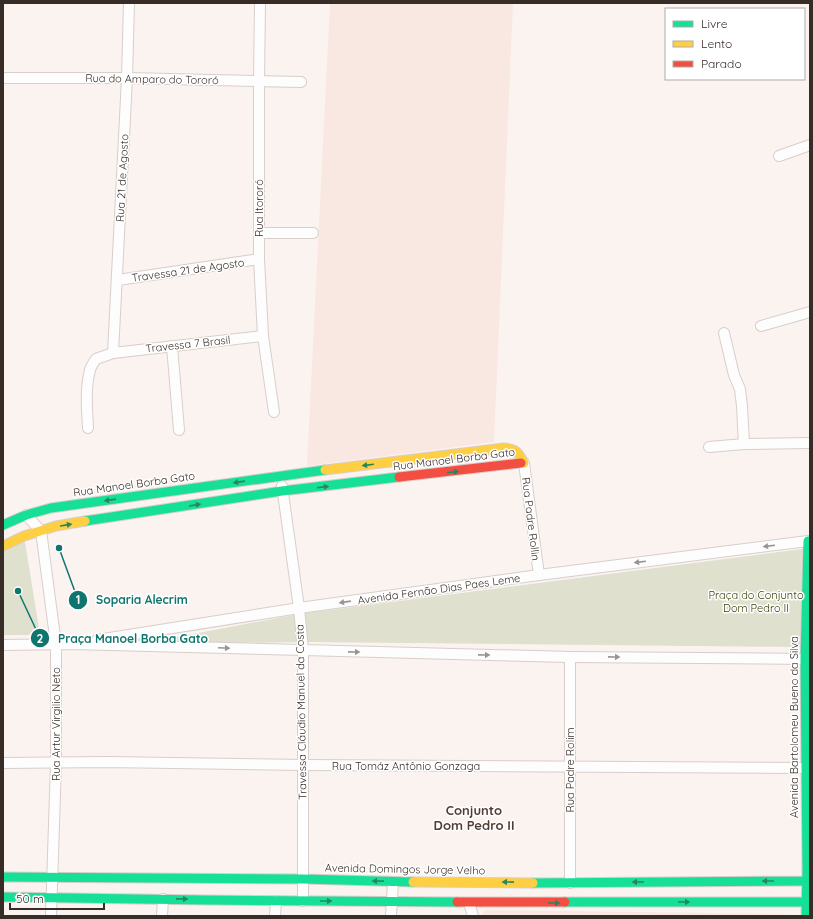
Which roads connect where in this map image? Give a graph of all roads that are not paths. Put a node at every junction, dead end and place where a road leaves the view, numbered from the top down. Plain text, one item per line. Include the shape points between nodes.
1 (128, 3) edge
2 (260, 3) edge
3 (3, 78) edge
4 (127, 78) junction
5 (259, 81) junction
6 (301, 82) dead end
7 (810, 145) edge
8 (779, 156) dead end
9 (259, 233) junction
10 (313, 233) dead end
11 (259, 259) junction
12 (118, 280) junction
13 (810, 312) edge
14 (761, 326) dead end
15 (724, 333) dead end
16 (263, 336) junction
17 (172, 346) junction
18 (113, 353) junction
19 (274, 412) dead end
20 (88, 428) dead end
21 (179, 430) dead end
22 (744, 444) junction
23 (810, 444) edge
24 (709, 447) dead end
25 (524, 464) junction
26 (280, 476) junction
27 (282, 491) junction
28 (26, 516) junction
29 (3, 525) edge
30 (41, 530) junction
31 (809, 541) edge
32 (3, 546) edge
33 (538, 575) junction
34 (299, 608) junction
35 (56, 644) junction
36 (71, 644) junction
37 (3, 645) edge
38 (303, 650) junction
39 (570, 656) junction
40 (808, 659) edge
41 (3, 763) edge
42 (56, 763) junction
43 (303, 765) junction
44 (570, 767) junction
45 (808, 768) edge
46 (3, 877) edge
47 (53, 877) junction
48 (304, 879) junction
49 (809, 880) edge
50 (393, 882) junction
51 (570, 883) junction
52 (3, 897) edge
53 (52, 898) junction
54 (162, 899) junction
55 (276, 901) junction
56 (303, 901) junction
57 (392, 901) junction
58 (808, 901) edge
59 (469, 903) junction
60 (51, 916) edge
61 (162, 916) edge
62 (275, 916) edge
63 (391, 916) edge
64 (473, 916) edge
65 (806, 916) edge

1 - 4 street, Rua 21 de Agosto
2 - 5 street, Rua Itororó
3 - 4 street, Rua do Amparo do Tororó
4 - 5 street, Rua do Amparo do Tororó
4 - 12 street, Rua 21 de Agosto
5 - 6 street, Rua do Amparo do Tororó
5 - 9 street, Rua Itororó
7 - 8 street
9 - 10 street
9 - 11 street, Rua Itororó
11 - 12 street, Travessa 21 de Agosto
11 - 16 street, Rua Itororó
12 - 18 street, Rua 21 de Agosto
13 - 14 street
15 - 22 street via 740,389
16 - 17 street, Travessa 7 Brasil
16 - 19 street, Rua Itororó
17 - 18 street, Travessa 7 Brasil
17 - 21 street
18 - 20 street, Travessa 7 Brasil via 96,359 90,369 87,392
22 - 23 street
22 - 24 street
25 -> 26 street, Rua Manoel Borba Gato via 515,450 504,448
27 -> 25 street, Rua Manoel Borba Gato
25 - 33 street, Rua Padre Rollin
26 - 27 street, Travessa Cláudio Manuel da Costa
26 -> 28 street, Rua Manoel Borba Gato via 51,508
30 -> 27 street, Rua Manoel Borba Gato
27 - 34 street, Travessa Cláudio Manuel da Costa
28 - 29 street, Rua Manoel Borba Gato
28 - 30 street
30 - 32 street, Rua Manoel Borba Gato
30 - 35 street, Rua Artur Virgilio Neto
31 -> 33 street, Avenida Fernão Dias Paes Leme
31 - 40 street, Avenida Bartolomeu Bueno da Silva
33 -> 34 street, Avenida Fernão Dias Paes Leme
34 - 36 street, Avenida Fernão Dias Paes Leme
34 - 38 street, Travessa Cláudio Manuel da Costa
35 - 36 street, Avenida Fernão Dias Paes Leme
35 - 37 street, Avenida Fernão Dias Paes Leme
35 - 42 street, Rua Artur Virgilio Neto
36 -> 38 street, Avenida Fernão Dias Paes Leme
38 -> 39 street, Avenida Fernão Dias Paes Leme
38 - 43 street, Travessa Cláudio Manuel da Costa
39 -> 40 street, Avenida Fernão Dias Paes Leme
39 - 44 street, Rua Padre Rolim
40 - 45 street, Avenida Bartolomeu Bueno da Silva
41 - 42 street, Rua Tomáz Antônio Gonzaga
42 - 43 street, Rua Tomáz Antônio Gonzaga
42 - 47 street, Rua Artur Virgilio Neto
43 - 44 street, Rua Tomáz Antônio Gonzaga
43 - 48 street, Travessa Cláudio Manuel da Costa
44 - 45 street, Rua Tomáz Antônio Gonzaga
44 - 51 street, Rua Padre Rolim
45 - 49 street, Avenida Bartolomeu Bueno da Silva
46 - 47 street, Avenida Domingos Jorge Velho
47 - 48 street, Avenida Domingos Jorge Velho
47 - 53 street, Rua Artur Virgilio Neto
50 -> 48 street, Avenida Domingos Jorge Velho
48 - 56 street, Travessa Cláudio Manuel da Costa
49 -> 51 street, Avenida Domingos Jorge Velho
49 - 58 street, Avenida Bartolomeu Bueno da Silva
51 -> 50 street, Avenida Domingos Jorge Velho
50 - 57 street
52 - 53 street
53 - 54 street
53 - 60 street, Rua Artur Virgilio Neto
54 -> 55 street
54 - 61 street
55 - 56 street
55 - 62 street
56 -> 57 street
57 - 59 street
57 - 63 street
59 -> 58 street
58 - 65 street, Avenida Bartolomeu Bueno da Silva
59 - 64 street

